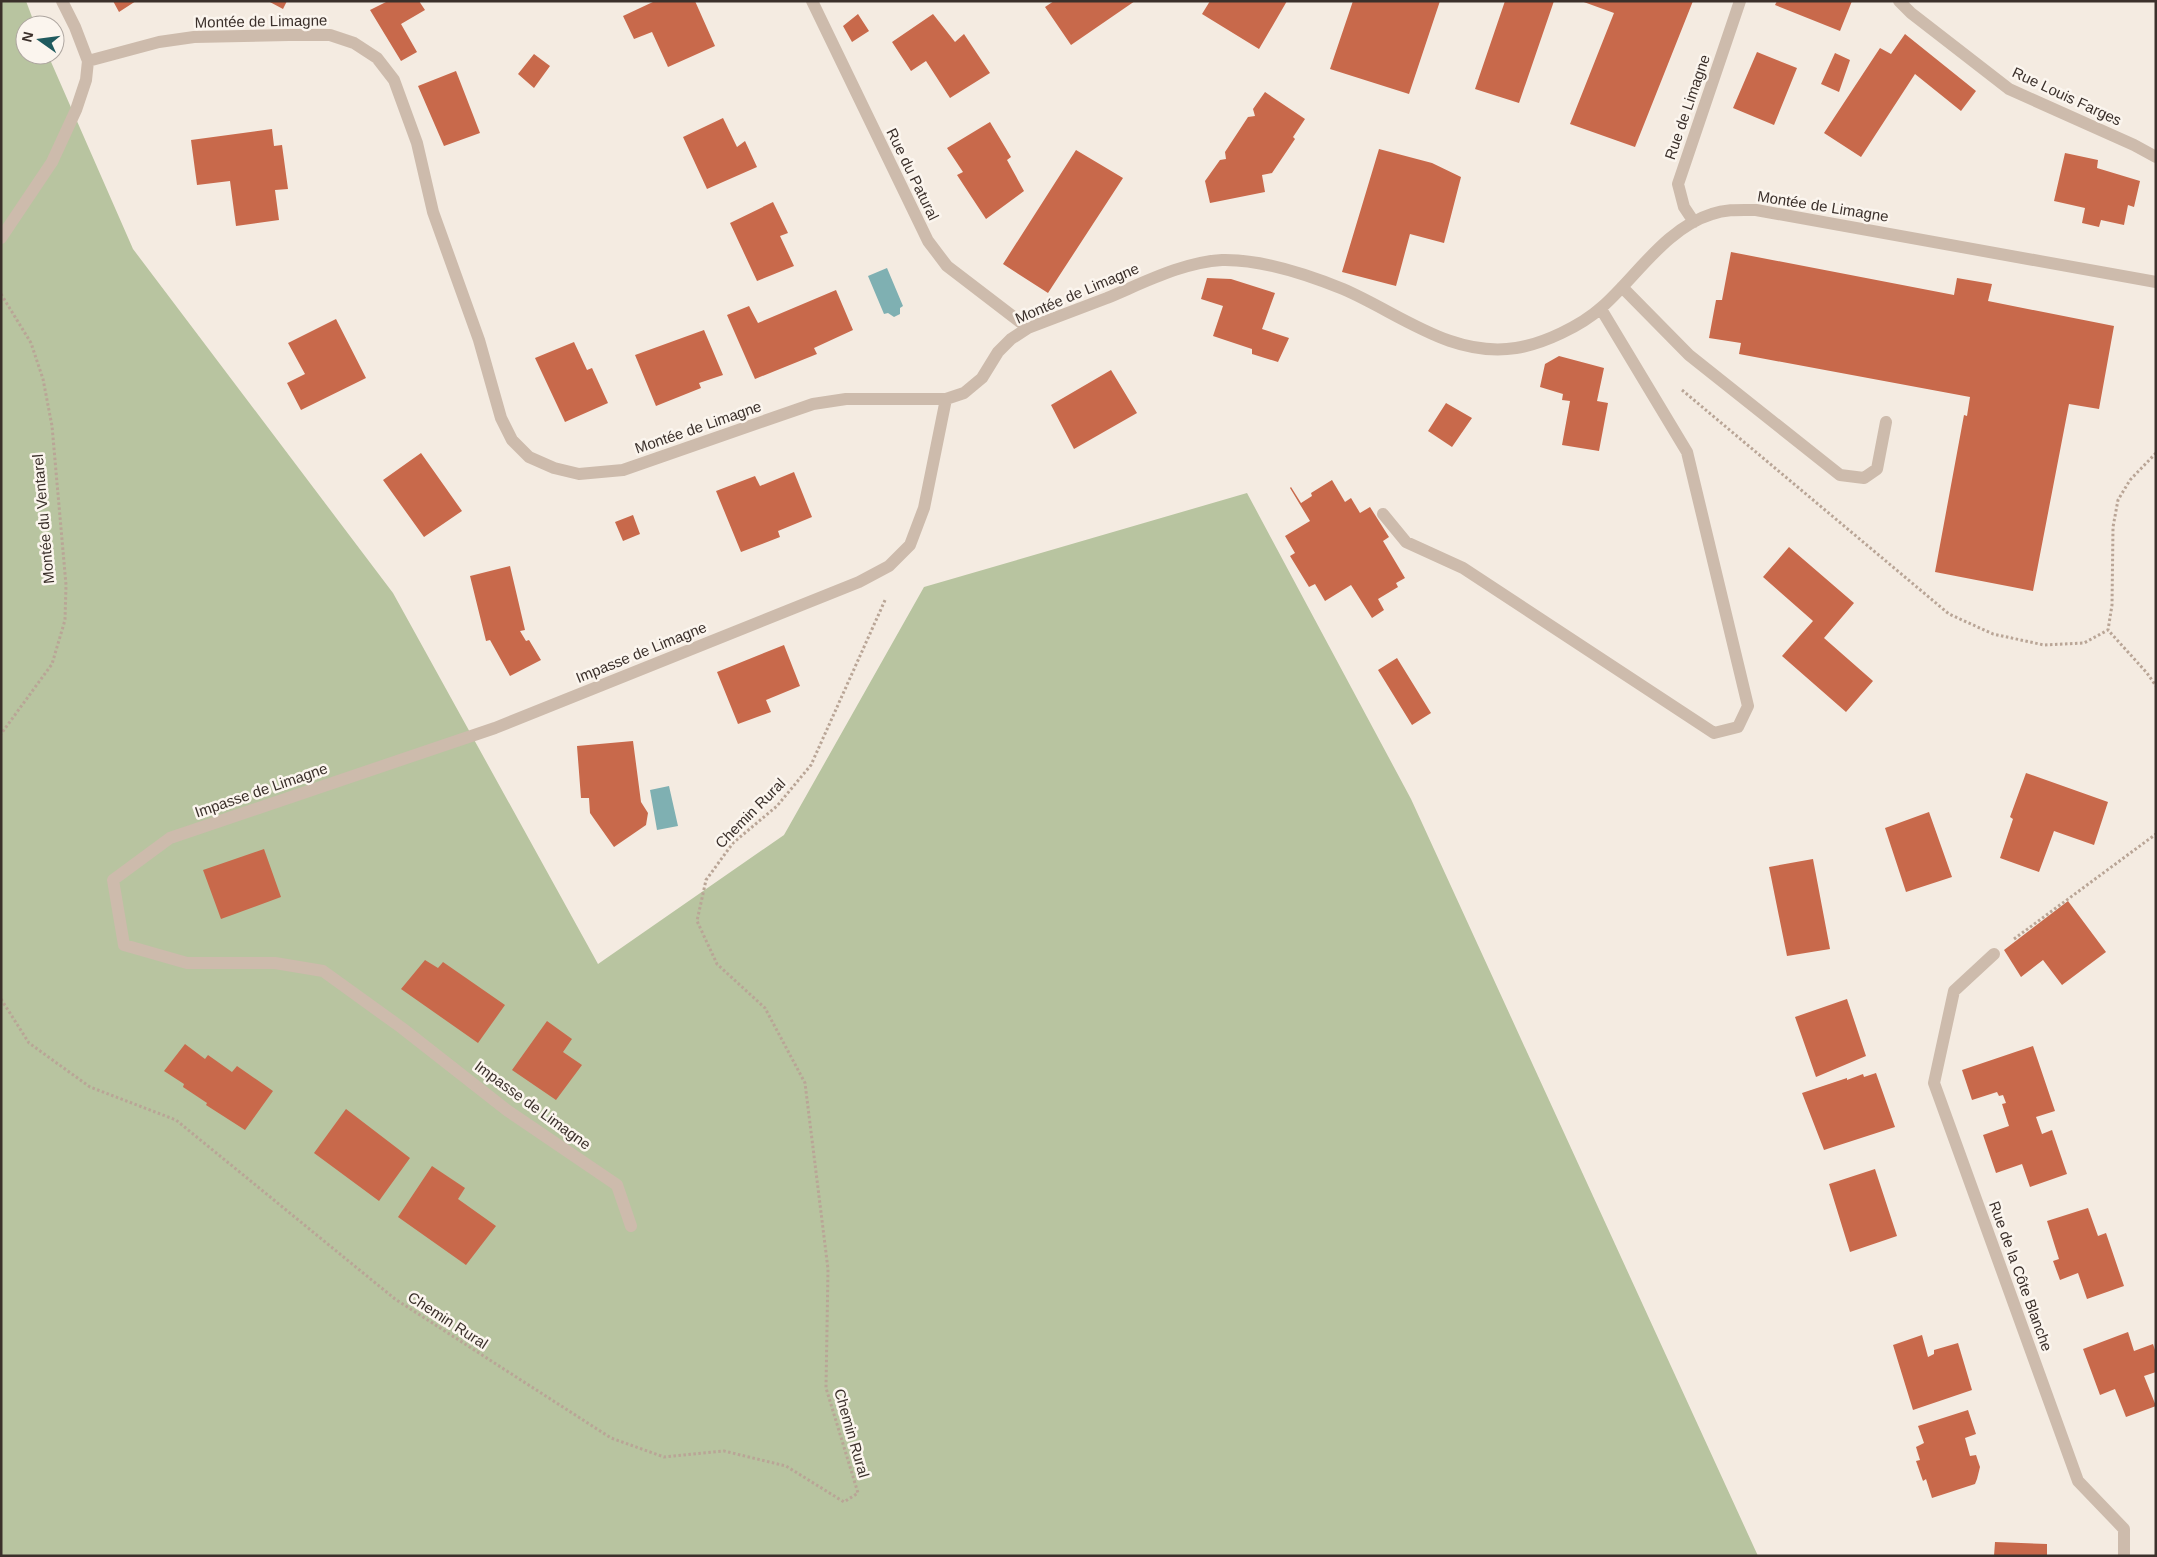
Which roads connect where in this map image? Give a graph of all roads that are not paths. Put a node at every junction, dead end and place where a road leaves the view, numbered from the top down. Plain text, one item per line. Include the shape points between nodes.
1 (62, 1) edge
2 (812, 1) edge
3 (1740, 1) edge
4 (1899, 1) edge
5 (88, 61) junction
6 (2156, 157) edge
7 (1694, 222) junction
8 (1, 238) edge
9 (2156, 282) edge
10 (1622, 287) junction
11 (1601, 309) junction
12 (1028, 328) junction
13 (946, 399) junction
14 (1886, 422) dead end
15 (1383, 514) dead end
16 (1994, 954) road end
17 (631, 1226) dead end
18 (2124, 1556) edge

1 - 5 street
2 - 12 street, Rue du Patural via 928,241 947,266
3 - 7 street, Rue de Limagne via 1678,184 1684,207
4 - 6 street, Rue Louis Farges via 2009,88
5 - 8 street via 86,80 52,162
5 - 13 street, Montée de Limagne via 159,42 194,37 289,35 330,35 354,43 377,58 394,80 417,143 433,212 479,340 501,418 512,440 529,457 554,468 579,474 623,470 813,404 846,399
7 - 9 street, Montée de Limagne via 1711,214 1756,210
7 - 10 street, Montée de Limagne via 1645,261
10 - 11 street, Montée de Limagne
10 - 14 street via 1689,355 1840,475 1864,478 1876,469
11 - 12 street, Montée de Limagne via 1567,330 1532,345 1500,350 1468,346 1433,335 1344,290 1302,275 1251,261 1221,260 1154,278
11 - 15 street via 1687,452 1748,706 1738,727 1714,733 1463,568 1406,542
12 - 13 street, Montée de Limagne via 998,352 982,378 964,393
13 - 17 street, Impasse de Limagne via 924,508 910,545 889,566 859,582 495,728 170,838 113,880 124,945 187,963 275,963 323,971 508,1111 617,1185
16 - 18 street, Rue de la Côte Blanche via 1954,991 1934,1083 2078,1482 2124,1529

